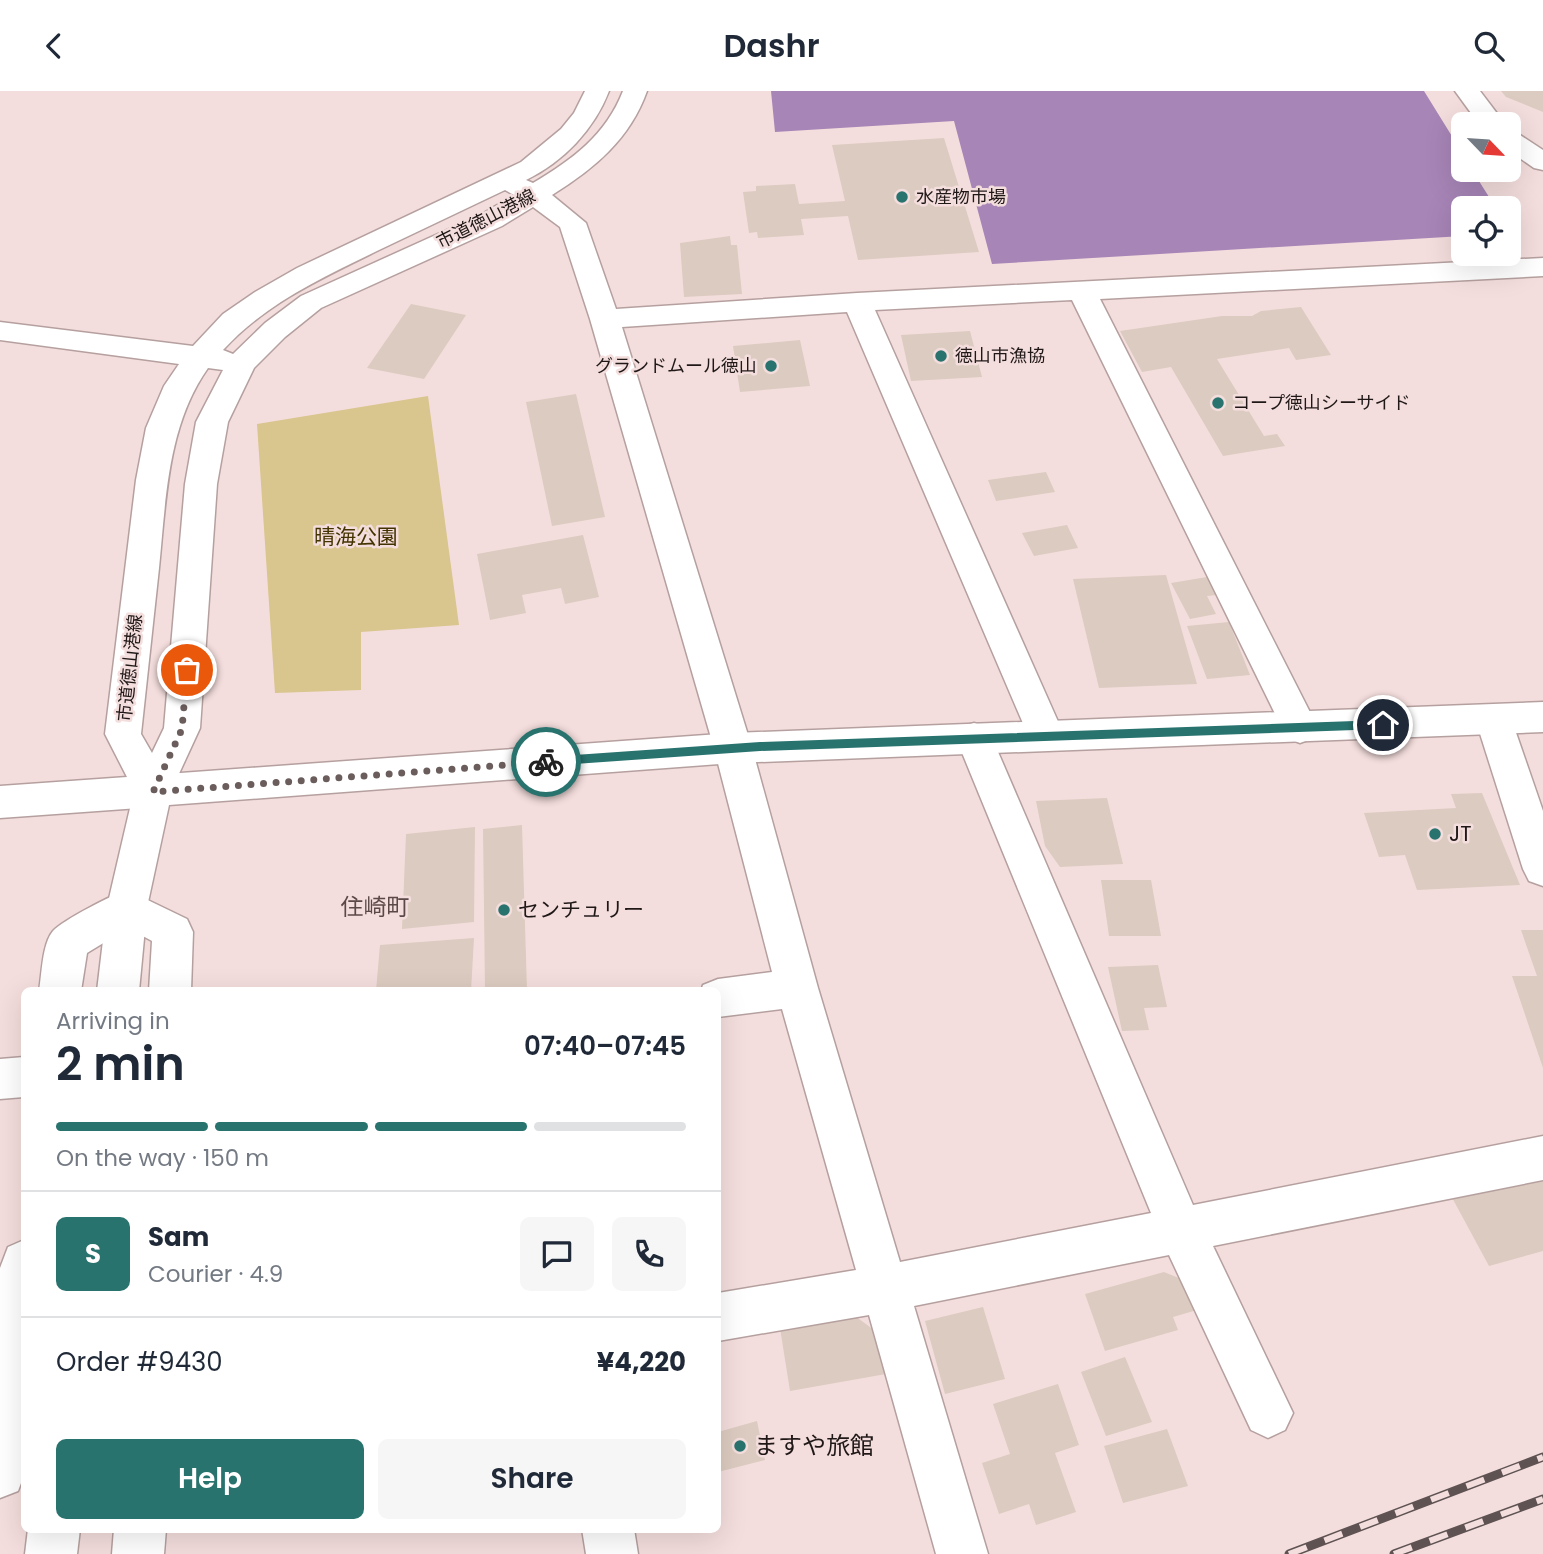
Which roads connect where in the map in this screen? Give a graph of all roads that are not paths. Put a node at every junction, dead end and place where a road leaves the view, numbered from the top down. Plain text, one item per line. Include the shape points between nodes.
1 (597, 91) edge
2 (635, 91) edge
3 (1466, 91) edge
4 (1483, 112) edge
5 (1521, 147) edge
6 (1543, 162) edge
7 (506, 180) junction
8 (535, 195) junction
9 (1543, 267) edge
10 (1082, 292) junction
11 (857, 302) junction
12 (604, 319) junction
13 (0, 331) edge
14 (200, 356) junction
15 (241, 363) junction
16 (1543, 717) edge
17 (1494, 721) junction
18 (1300, 728) junction
19 (1046, 734) junction
20 (974, 738) junction
21 (733, 748) junction
22 (153, 792) junction
23 (0, 802) edge
24 (1543, 869) edge
25 (127, 907) junction
26 (61, 987) edge
27 (118, 987) edge
28 (170, 987) edge
29 (797, 988) junction
30 (721, 998) edge
31 (21, 1077) edge
32 (0, 1079) edge
33 (1543, 1158) edge
34 (1181, 1230) junction
35 (21, 1288) edge
36 (883, 1289) junction
37 (721, 1316) edge
38 (1268, 1413) dead end
39 (2, 1444) edge
40 (54, 1533) edge
41 (140, 1533) edge
42 (609, 1533) edge
43 (51, 1554) edge
44 (138, 1554) edge
45 (612, 1554) edge
46 (962, 1554) edge

1 - 7 street, 市道徳山港線 via 583,118 559,147
2 - 8 street, 市道徳山港線 via 609,138 579,167
3 - 4 street
5 - 6 street
7 - 8 street
7 - 14 street, 市道徳山港線 via 307,274 233,321
8 - 12 street via 572,223
8 - 15 street, 市道徳山港線 via 492,220 311,302
9 - 10 street
10 - 11 street
10 - 18 street
11 - 12 street
11 - 19 street
12 - 21 street
13 - 14 street
14 - 15 street
14 - 22 street, 市道徳山港線 via 179,386 162,428 154,467 123,734
15 - 22 street, 市道徳山港線 via 212,422 201,484 182,729
16 - 17 street
17 - 18 street
17 - 24 street
18 - 19 street
19 - 20 street
20 - 21 street
20 - 34 street
21 - 22 street
21 - 29 street
22 - 23 street
22 - 25 street
25 - 26 street via 68,943
25 - 27 street
25 - 28 street via 173,932
29 - 30 street
29 - 36 street
31 - 32 street
33 - 34 street
34 - 36 street
34 - 38 street
35 - 39 street
36 - 37 street
36 - 46 street
40 - 43 street
41 - 44 street
42 - 45 street

